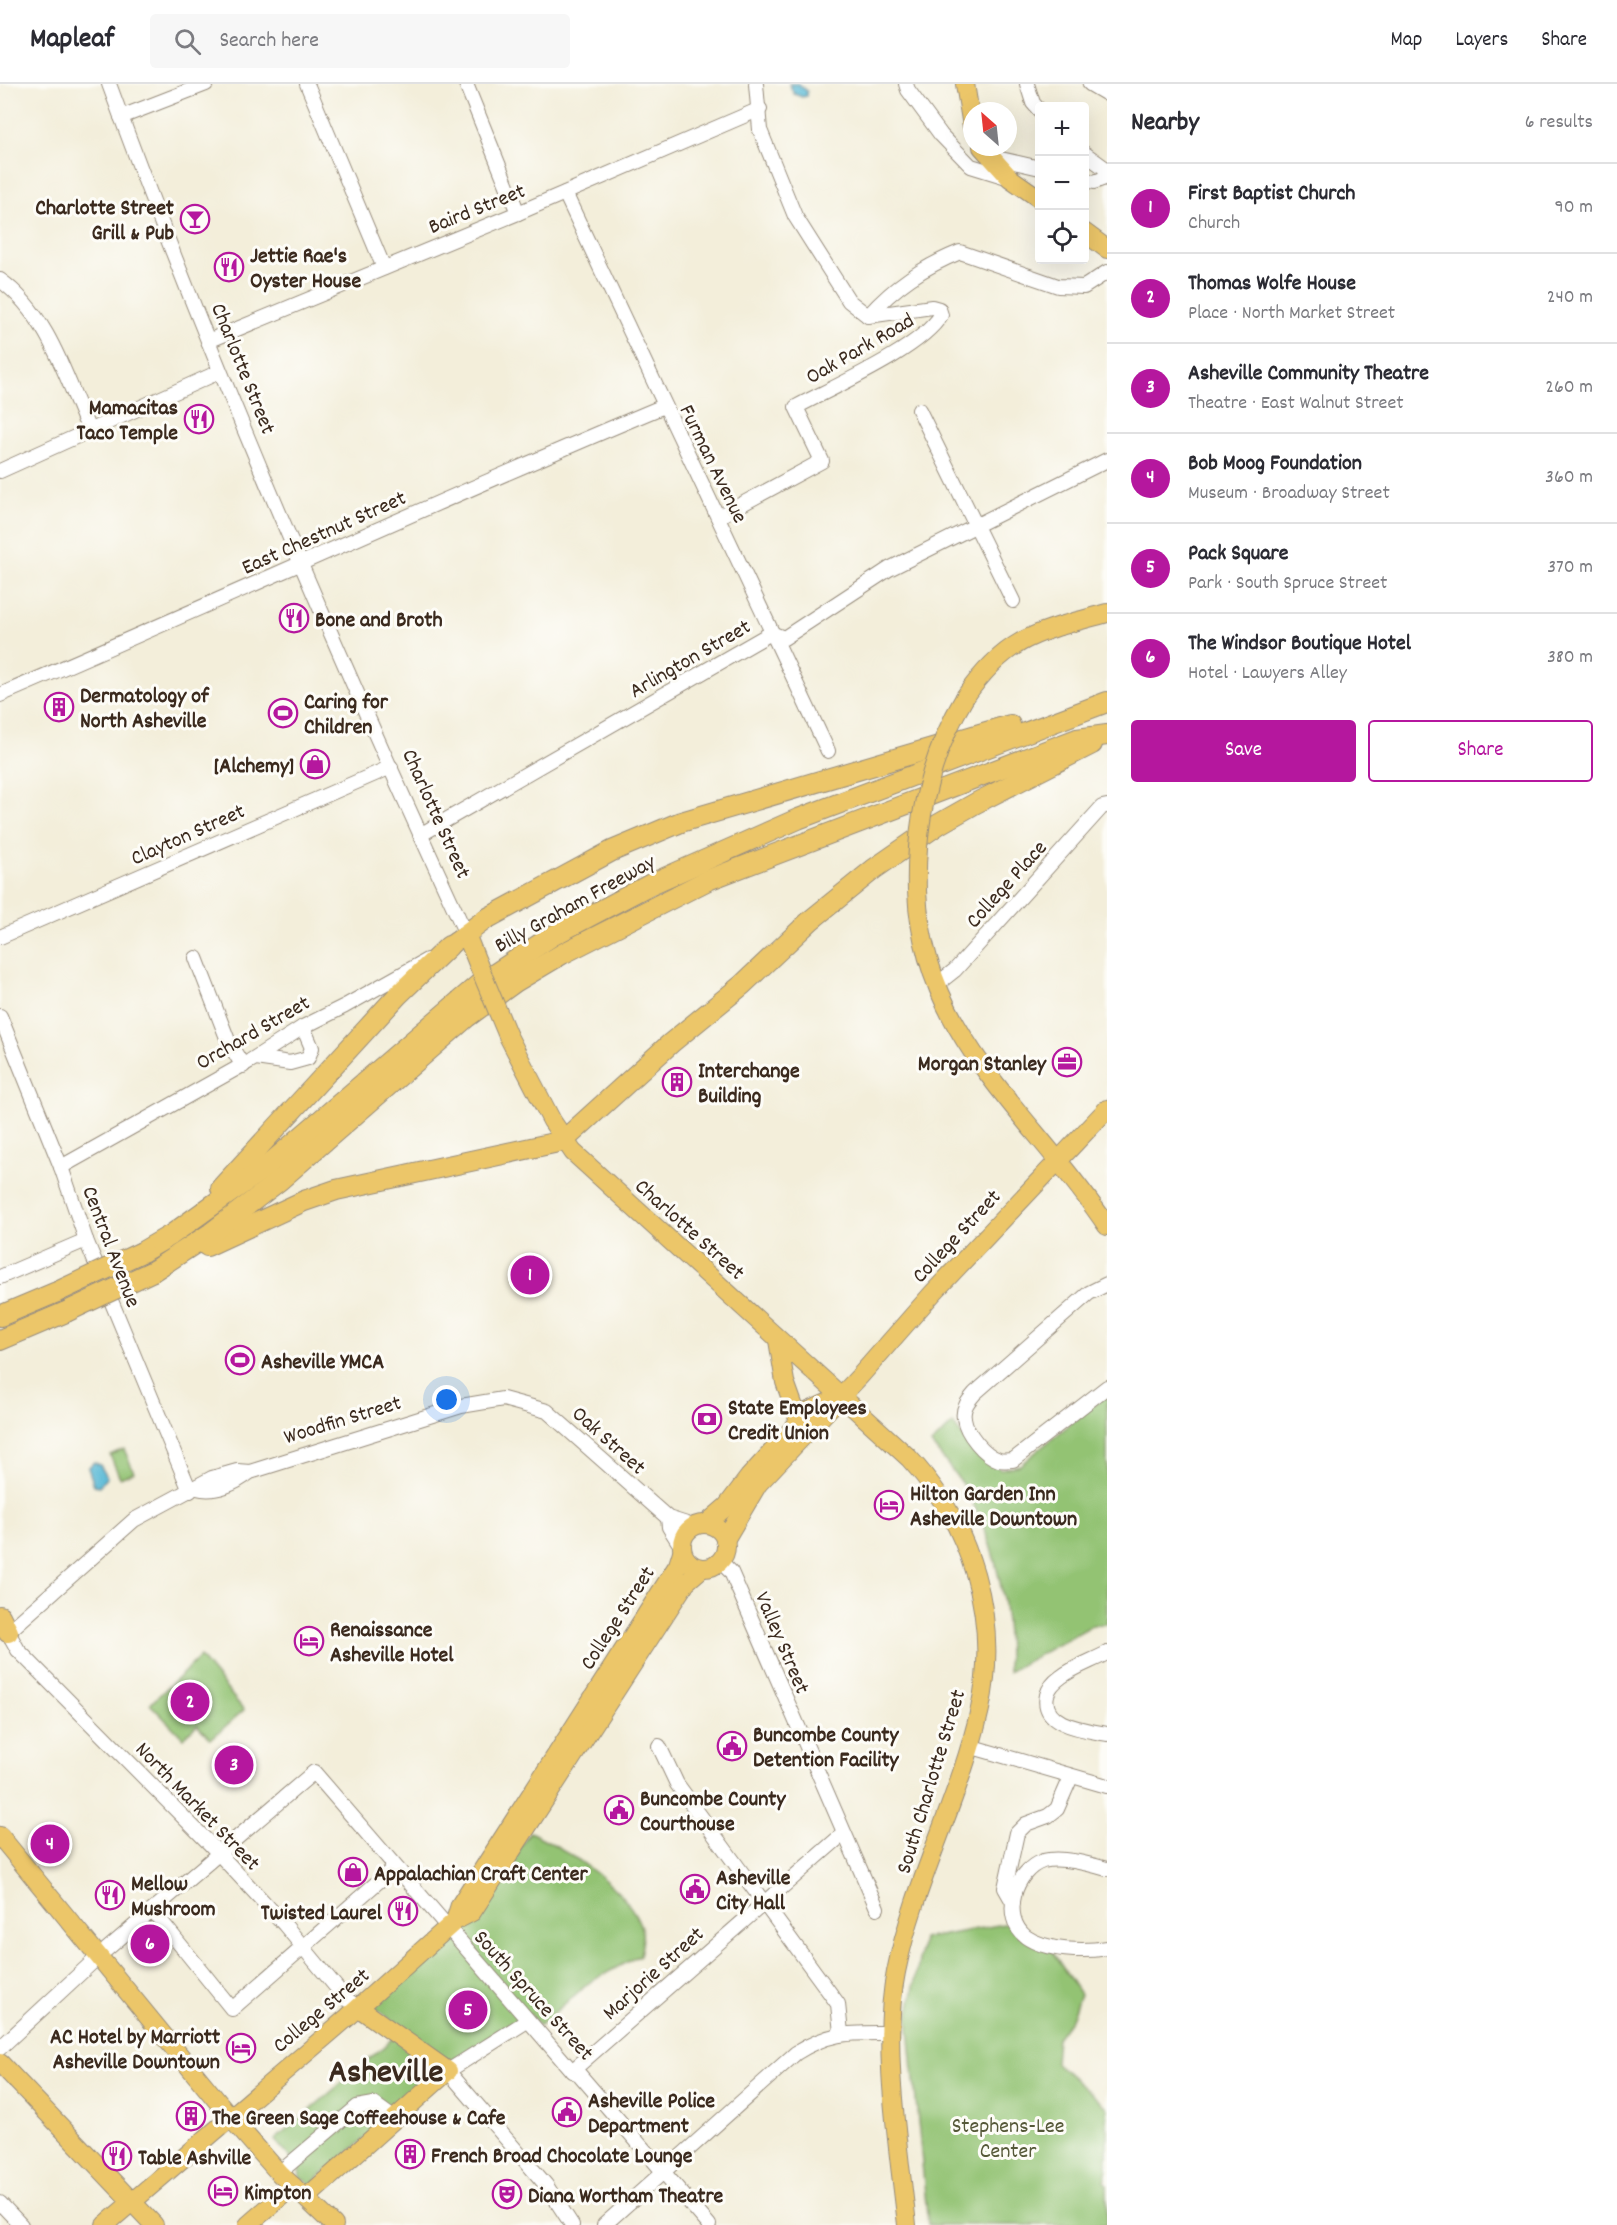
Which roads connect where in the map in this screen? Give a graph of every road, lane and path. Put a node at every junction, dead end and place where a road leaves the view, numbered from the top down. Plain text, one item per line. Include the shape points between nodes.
1 (109, 84) edge
2 (206, 84) edge
3 (307, 84) edge
4 (466, 84) edge
5 (756, 84) edge
6 (906, 84) edge
7 (965, 84) edge
8 (1027, 84) edge
9 (1090, 84) edge
10 (1107, 94) edge
11 (968, 102) edge
12 (1035, 106) edge
13 (760, 109) junction
14 (121, 117) junction
15 (990, 156) edge
16 (995, 156) edge
17 (1089, 157) edge
18 (1035, 167) edge
19 (1010, 178) junction
20 (1089, 181) edge
21 (565, 193) junction
22 (1035, 196) edge
23 (518, 213) junction
24 (1089, 236) edge
25 (1107, 249) edge
26 (384, 268) junction
27 (1107, 273) edge
28 (0, 280) edge
29 (868, 316) junction
30 (208, 341) junction
31 (219, 372) junction
32 (664, 406) junction
33 (919, 410) dead end
34 (89, 430) junction
35 (1107, 460) edge
36 (0, 471) edge
37 (718, 517) junction
38 (975, 524) junction
39 (299, 564) junction
40 (1013, 601) dead end
41 (1107, 613) edge
42 (771, 633) junction
43 (1107, 693) edge
44 (0, 695) edge
45 (1107, 702) edge
46 (1106, 736) edge
47 (828, 751) dead end
48 (391, 767) junction
49 (1105, 806) edge
50 (420, 835) junction
51 (466, 934) junction
52 (0, 937) edge
53 (449, 946) junction
54 (196, 958) dead end
55 (936, 985) junction
56 (0, 1016) edge
57 (303, 1027) junction
58 (4, 1037) edge
59 (256, 1058) junction
60 (243, 1066) junction
61 (1107, 1109) edge
62 (563, 1141) junction
63 (1059, 1161) junction
64 (61, 1167) junction
65 (1107, 1226) edge
66 (171, 1235) junction
67 (86, 1240) junction
68 (171, 1260) junction
69 (0, 1277) edge
70 (1107, 1284) edge
71 (0, 1316) edge
72 (0, 1340) edge
73 (778, 1340) junction
74 (1107, 1387) edge
75 (841, 1397) junction
76 (518, 1402) joint
77 (799, 1421) junction
78 (194, 1490) junction
79 (668, 1518) junction
80 (700, 1525) junction
81 (725, 1540) junction
82 (681, 1549) junction
83 (720, 1561) junction
84 (702, 1569) junction
85 (3, 1629) edge
86 (1107, 1653) edge
87 (629, 1657) junction
88 (1107, 1734) edge
89 (660, 1746) dead end
90 (969, 1746) junction
91 (1071, 1777) junction
92 (1107, 1786) edge
93 (843, 1834) junction
94 (0, 1836) edge
95 (218, 1853) junction
96 (395, 1867) junction
97 (1107, 1869) edge
98 (765, 1901) junction
99 (1013, 1902) junction
100 (877, 1908) dead end
101 (153, 1911) junction
102 (451, 1925) junction
103 (302, 1948) junction
104 (1107, 1948) edge
105 (99, 1956) junction
106 (359, 2008) junction
107 (527, 2021) junction
108 (841, 2033) junction
109 (890, 2033) junction
110 (0, 2048) edge
111 (0, 2062) edge
112 (448, 2071) junction
113 (572, 2071) junction
114 (230, 2116) junction
115 (396, 2120) junction
116 (662, 2172) junction
117 (279, 2173) junction
118 (300, 2192) junction
119 (133, 2201) junction
120 (0, 2203) edge
121 (21, 2225) edge
122 (105, 2225) edge
123 (154, 2225) edge
124 (248, 2225) edge
125 (334, 2225) edge
126 (572, 2225) edge
127 (604, 2225) edge
128 (709, 2225) edge
129 (907, 2225) edge

1 - 14 street, Charlotte Street
2 - 14 street
3 - 26 street
4 - 23 street
5 - 13 street, Oak Park Road
6 - 19 street via 941,135 971,166
7 - 11 main road
8 - 12 street
9 - 10 street
13 - 21 street, Baird Street
13 - 29 street, Oak Park Road via 760,130 795,216 849,300
14 - 30 street, Charlotte Street
15 - 19 main road
16 - 18 street
17 - 20 street via 1106,169 1105,178
19 - 22 main road
21 - 23 street, Baird Street
21 - 32 street, Furman Avenue
23 - 26 street, Baird Street
24 - 25 main road
26 - 30 street, Baird Street
27 - 29 street via 1084,287 1058,286 960,252 912,276
28 - 34 street via 19,296 44,330
29 - 37 street, Oak Park Road via 932,306 941,315 933,328 914,344 796,407 822,461
30 - 31 street, Charlotte Street
31 - 34 street
31 - 39 street, Charlotte Street
32 - 37 street, Furman Avenue
32 - 39 street, East Chestnut Street
33 - 38 street
34 - 36 street
35 - 38 street, Arlington Street
37 - 42 street, Furman Avenue
38 - 40 street
38 - 42 street, Arlington Street via 890,569 784,638
39 - 44 street, East Chestnut Street
39 - 48 street, Charlotte Street
41 - 55 main road, bridge via 1045,629 994,660 965,697 943,739 928,786 918,841 918,911
42 - 47 street, Furman Avenue
42 - 50 street, Arlington Street
43 - 51 highway via 681,822 612,851 486,919
45 - 66 highway, Billy Graham Freeway via 798,819 651,884 552,936 478,985 267,1166
46 - 62 highway via 939,824 842,894
46 - 68 highway, Billy Graham Freeway via 1066,743 708,880 562,954 474,1012 280,1180
48 - 50 street, Charlotte Street
48 - 52 street, Clayton Street
49 - 55 street, College Place via 955,970
50 - 51 street, Charlotte Street
51 - 53 main road, Orchard Street
51 - 62 main road, Charlotte Street, bridge via 508,1036
53 - 57 street, Orchard Street
53 - 66 highway via 398,995 254,1154
54 - 60 street via 229,1043
55 - 63 main road via 966,1045
56 - 58 street, Central Avenue
57 - 59 street, Orchard Street
57 - 59 street via 312,1048 308,1058 290,1063
58 - 64 street, Central Avenue
59 - 60 street, Orchard Street
60 - 64 street, Orchard Street
61 - 63 main road, College Street
62 - 68 highway via 336,1190
62 - 73 main road, Charlotte Street
63 - 65 main road
63 - 75 main road, College Street via 932,1294
64 - 67 street, Central Avenue
66 - 71 highway, Billy Graham Freeway, bridge
67 - 69 street
67 - 78 street, Central Avenue
68 - 72 highway, Billy Graham Freeway, bridge
70 - 74 street via 1089,1293 975,1393 963,1416 982,1449 999,1460 1013,1460
73 - 75 main road, Charlotte Street
73 - 77 main road
75 - 77 main road, College Street via 809,1411
75 - 81 main road, College Street via 758,1484
75 - 90 main road, South Charlotte Street via 926,1476 952,1513 973,1562 984,1622 985,1671
76 - 78 street, Woodfin Street via 480,1401 250,1472 240,1481 215,1489
76 - 79 street, Oak Street via 547,1411
77 - 80 main road, College Street via 727,1506
78 - 85 street, Woodfin Street via 134,1520
79 - 80 street, Oak Street
79 - 82 street, Oak Street
80 - 81 main road via 720,1531
80 - 82 main road via 683,1538
81 - 83 main road
82 - 84 main road via 691,1565
82 - 87 main road, College Street via 678,1565
83 - 84 main road
83 - 93 street, Valley Street via 731,1572
84 - 87 main road, College Street via 686,1582
85 - 95 street, North Market Street via 18,1650
86 - 88 street via 1062,1676 1049,1688 1046,1702 1051,1714 1063,1723
87 - 102 main road, College Street via 524,1819 472,1912
89 - 98 street via 677,1784
90 - 91 street
90 - 109 main road, South Charlotte Street via 905,1937 891,2004
91 - 92 street
91 - 99 street via 1057,1809 1026,1824 1017,1833 1005,1888
93 - 98 street, Marjorie Street
93 - 100 street, Valley Street
94 - 105 main road
95 - 96 street, South Spruce Street via 314,1772
95 - 101 street
95 - 103 street, North Market Street
96 - 102 street, South Spruce Street
96 - 103 street
97 - 99 street via 1045,1860 1026,1872
98 - 108 street via 838,2004
98 - 113 street, Marjorie Street
99 - 104 street via 1016,1923 1026,1937 1041,1944 1080,1950
101 - 103 street via 232,2009
101 - 105 street
102 - 106 main road, College Street
102 - 107 street, South Spruce Street
103 - 106 street, North Market Street via 346,1999
105 - 110 street
105 - 114 main road
106 - 112 main road
106 - 114 main road, College Street
107 - 112 street
107 - 113 street, South Spruce Street
108 - 109 street
108 - 116 street via 796,2053
109 - 129 main road, South Charlotte Street
111 - 119 main road
112 - 115 main road
112 - 126 street via 546,2185
113 - 116 street, South Spruce Street via 579,2074
114 - 117 main road
114 - 119 main road, College Street
115 - 117 street via 374,2104 360,2105
115 - 118 main road
116 - 127 street
116 - 128 street, South Spruce Street
117 - 118 main road
118 - 124 main road
118 - 125 main road
119 - 122 main road, College Street
119 - 123 main road
120 - 121 street

